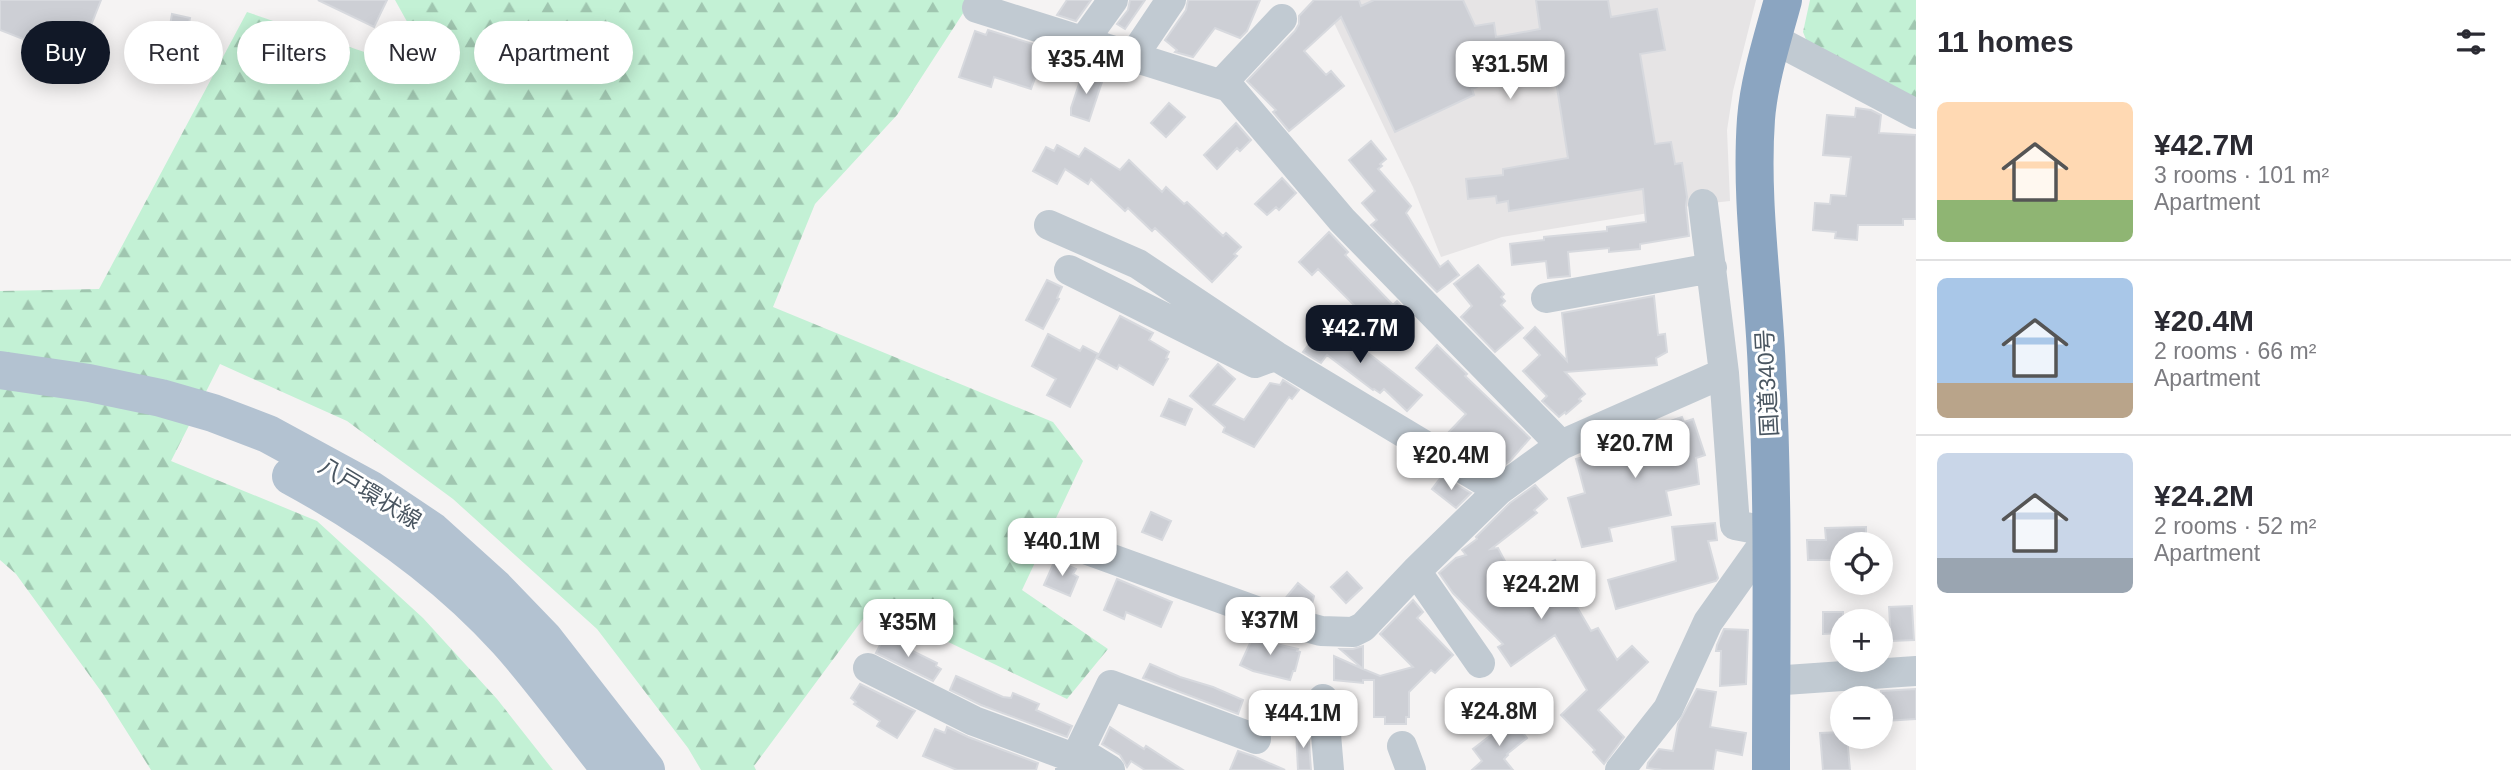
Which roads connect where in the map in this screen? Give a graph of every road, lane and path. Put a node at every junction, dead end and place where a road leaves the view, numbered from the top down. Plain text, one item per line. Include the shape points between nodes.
1 (1113, 0) edge
2 (1171, 0) edge
3 (1783, 0) edge
4 (977, 8) dead end
5 (1282, 19) dead end
6 (1772, 38) junction
7 (1082, 43) junction
8 (1132, 58) junction
9 (1221, 84) junction
10 (1916, 114) edge
11 (1703, 204) dead end
12 (1049, 225) dead end
13 (1712, 268) junction
14 (1069, 270) dead end
15 (1546, 298) dead end
16 (1276, 356) junction
17 (0, 370) edge
18 (1724, 373) junction
19 (0, 393) edge
20 (1561, 445) junction
21 (262, 446) junction
22 (1499, 489) junction
23 (1772, 532) junction
24 (1079, 547) dead end
25 (1416, 571) junction
26 (1480, 663) dead end
27 (868, 668) dead end
28 (1916, 671) edge
29 (1771, 681) junction
30 (1323, 699) dead end
31 (1256, 739) dead end
32 (1072, 764) edge
33 (611, 770) edge
34 (646, 770) edge
35 (1110, 770) edge
36 (1329, 770) edge
37 (1620, 770) edge
38 (1771, 770) edge

1 - 7 street
2 - 8 street
3 - 6 highway, 国道340号
4 - 7 street
5 - 9 street
6 - 10 street
6 - 23 highway, 国道340号 via 1756,117 1756,203
7 - 8 street
8 - 9 street
9 - 20 street via 1229,87 1342,220
11 - 13 street
12 - 16 street via 1138,264
13 - 15 street
13 - 18 street
14 - 16 street via 1255,363
16 - 22 street
17 - 21 main road, 八戸環状線 via 89,383 213,413
18 - 20 street
18 - 23 street via 1735,525
19 - 21 main road, 八戸環状線 via 137,417
20 - 22 street
21 - 33 main road, 八戸環状線 via 445,580 507,640
21 - 34 main road, 八戸環状線 via 371,490 432,531 544,639
22 - 25 street
23 - 29 highway, 国道340号
23 - 37 street via 1708,622 1668,709
24 - 25 street via 1321,631 1353,632 1363,627
25 - 26 street
27 - 32 street
28 - 29 street
29 - 38 highway, 国道340号
30 - 36 street
31 - 32 street via 1111,685
32 - 35 street via 1092,759

